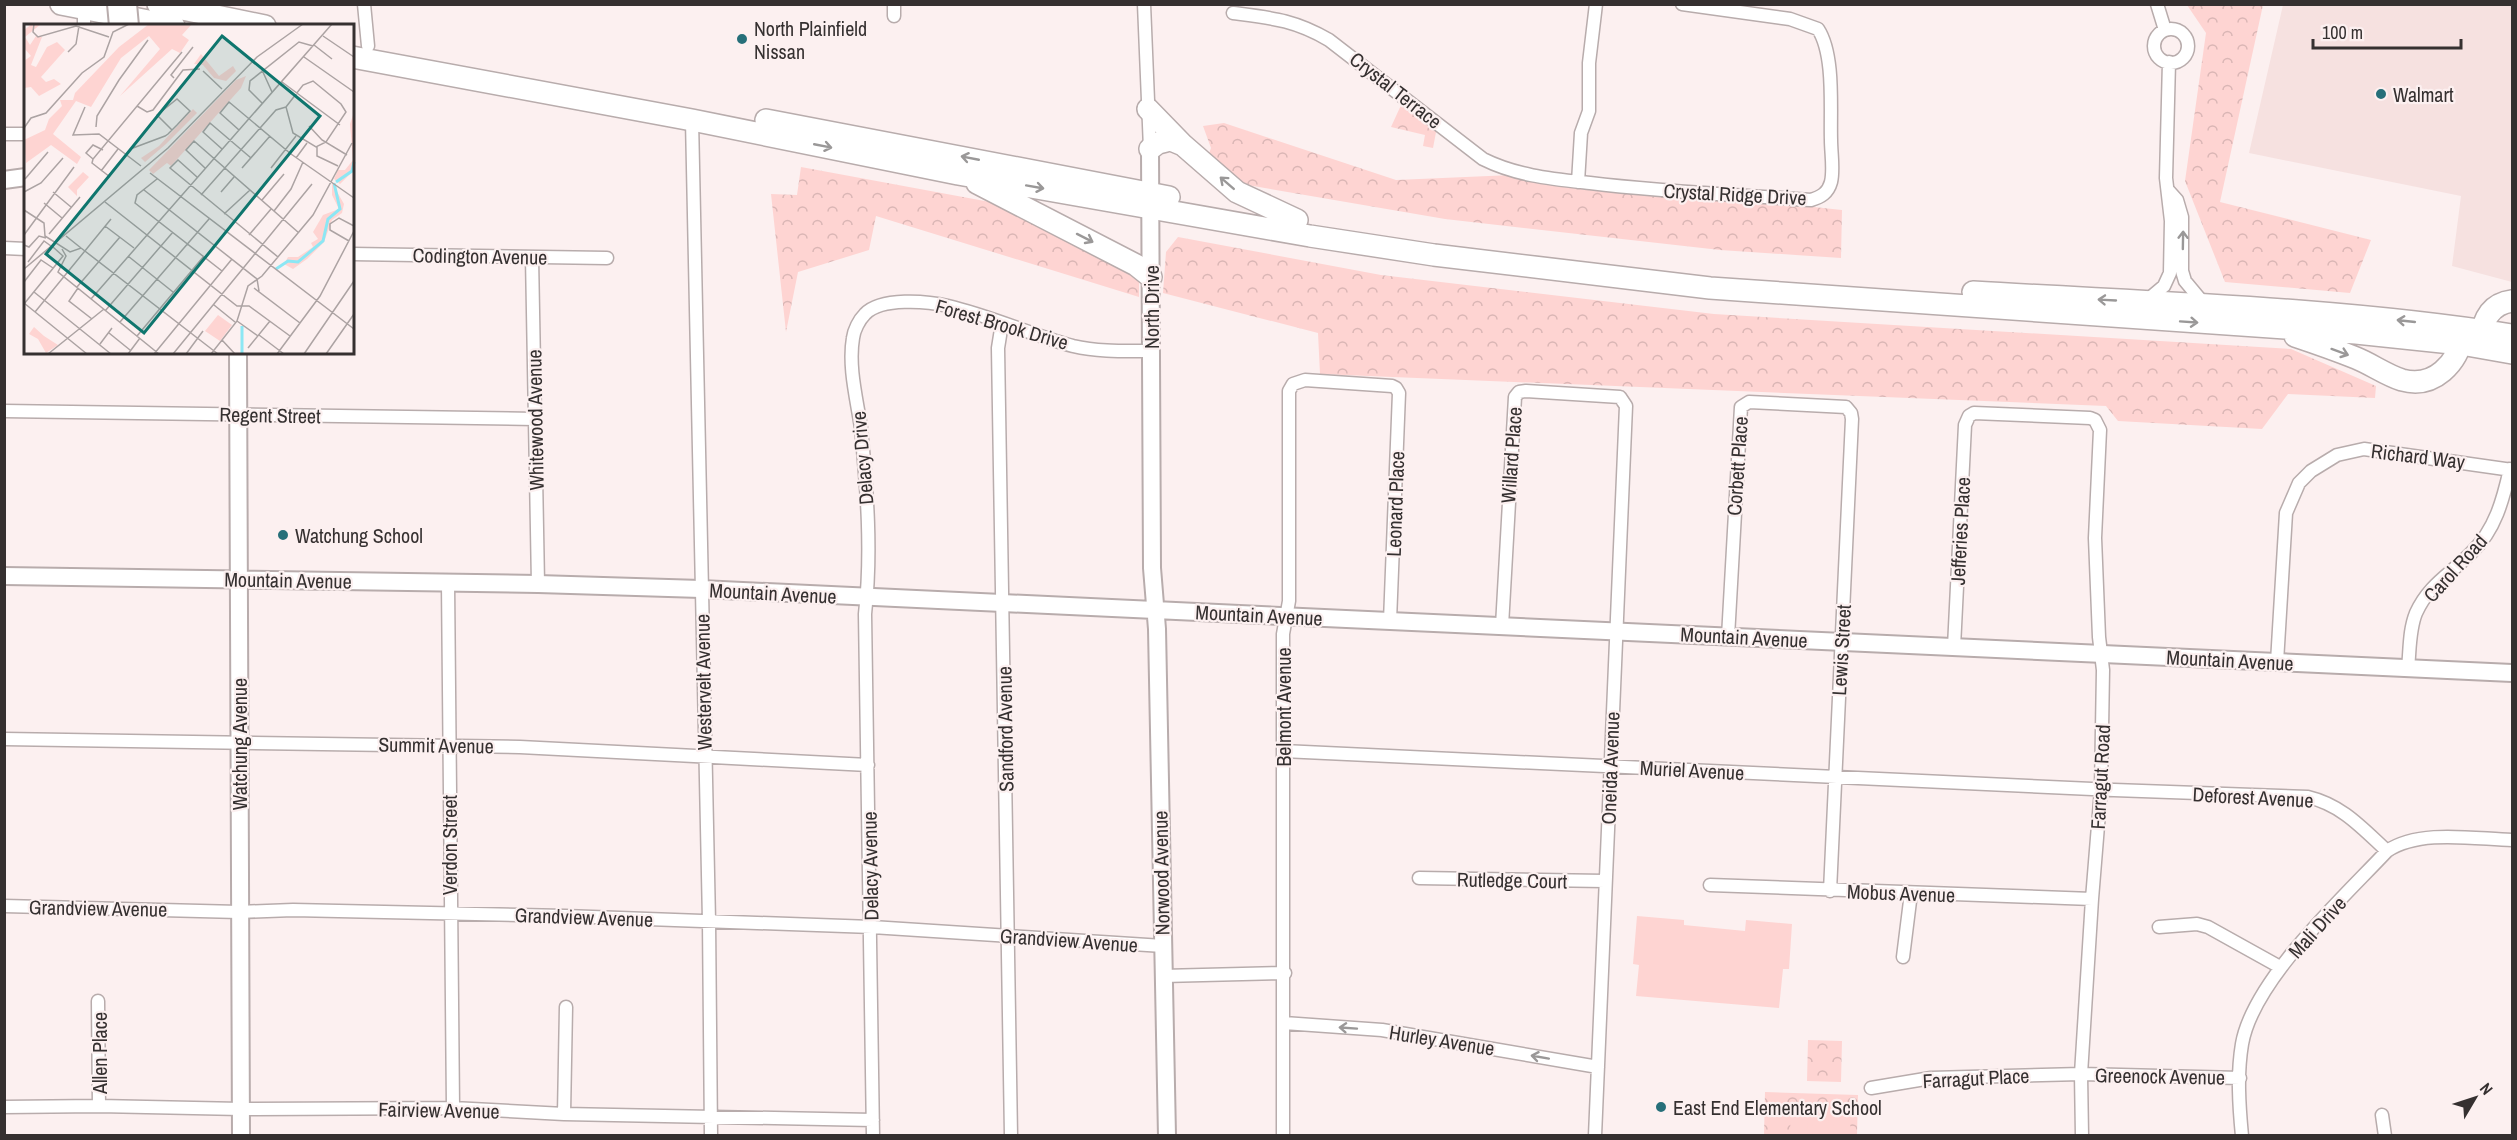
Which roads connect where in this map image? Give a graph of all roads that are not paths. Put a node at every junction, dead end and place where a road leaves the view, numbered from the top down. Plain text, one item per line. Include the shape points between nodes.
1 (61, 4) edge
2 (116, 4) edge
3 (129, 4) edge
4 (158, 4) edge
5 (238, 4) edge
6 (364, 4) edge
7 (1144, 4) edge
8 (1596, 4) edge
9 (1682, 4) edge
10 (2157, 4) edge
11 (200, 8) edge
12 (1233, 13) dead end
13 (84, 17) edge
14 (118, 24) edge
15 (130, 24) edge
16 (154, 24) edge
17 (259, 24) edge
18 (2165, 30) junction
19 (358, 49) edge
20 (2169, 62) junction
21 (1148, 109) junction
22 (692, 120) junction
23 (4, 134) edge
24 (24, 134) edge
25 (1183, 145) junction
26 (1150, 149) junction
27 (24, 168) edge
28 (4, 170) edge
29 (958, 174) junction
30 (24, 177) edge
31 (1554, 179) joint
32 (4, 180) edge
33 (1578, 182) junction
34 (2168, 190) junction
35 (1151, 201) junction
36 (1297, 220) junction
37 (4, 248) edge
38 (24, 249) edge
39 (354, 254) edge
40 (532, 257) junction
41 (607, 258) dead end
42 (1151, 277) junction
43 (2512, 301) edge
44 (2145, 302) junction
45 (2206, 306) junction
46 (860, 321) joint
47 (1002, 323) junction
48 (2274, 327) junction
49 (2512, 335) edge
50 (2472, 338) junction
51 (1150, 351) junction
52 (2512, 353) edge
53 (238, 354) edge
54 (1396, 388) joint
55 (1624, 401) joint
56 (1850, 410) joint
57 (4, 411) edge
58 (238, 415) junction
59 (535, 419) junction
60 (2095, 420) joint
61 (2511, 470) edge
62 (4, 576) edge
63 (238, 579) junction
64 (447, 583) junction
65 (538, 584) junction
66 (701, 590) junction
67 (867, 597) junction
68 (1003, 603) junction
69 (1155, 610) junction
70 (1286, 616) junction
71 (1390, 621) junction
72 (1502, 626) junction
73 (1616, 631) junction
74 (1728, 637) junction
75 (1842, 642) junction
76 (1954, 647) junction
77 (2101, 654) junction
78 (2277, 662) junction
79 (2408, 668) junction
80 (2512, 673) edge
81 (4, 739) edge
82 (239, 743) junction
83 (449, 745) junction
84 (1283, 751) junction
85 (705, 756) junction
86 (867, 765) junction
87 (1610, 766) junction
88 (1835, 777) junction
89 (2101, 789) junction
90 (2512, 840) edge
91 (2387, 851) junction
92 (1419, 878) dead end
93 (1605, 881) junction
94 (1710, 885) dead end
95 (1830, 891) junction
96 (1911, 893) junction
97 (2092, 899) junction
98 (4, 906) edge
99 (239, 912) junction
100 (449, 914) junction
101 (709, 921) junction
102 (872, 927) junction
103 (2159, 927) dead end
104 (1008, 936) junction
105 (1163, 946) junction
106 (1903, 957) dead end
107 (2280, 967) junction
108 (1285, 973) junction
109 (1163, 976) junction
110 (98, 1001) dead end
111 (566, 1006) dead end
112 (1284, 1023) junction
113 (1598, 1066) junction
114 (2081, 1074) junction
115 (2240, 1078) junction
116 (1871, 1088) dead end
117 (99, 1106) junction
118 (4, 1107) edge
119 (453, 1108) junction
120 (241, 1109) junction
121 (564, 1114) junction
122 (2382, 1115) dead end
123 (711, 1117) junction
124 (873, 1120) junction
125 (241, 1136) edge
126 (711, 1136) edge
127 (873, 1136) edge
128 (1011, 1136) edge
129 (1167, 1136) edge
130 (1283, 1136) edge
131 (1595, 1136) edge
132 (2082, 1136) edge
133 (2242, 1136) edge
134 (2385, 1136) edge

1 - 13 highway
2 - 14 street, bridge
3 - 15 street, bridge
4 - 11 highway
5 - 17 highway
6 - 19 street
7 - 21 street, North Drive
8 - 33 street via 1589,63 1589,111 1581,133
9 - 33 street, Crystal Ridge Drive via 1790,19 1818,29 1829,77 1832,175 1827,191 1811,200
10 - 18 street
11 - 17 highway
12 - 31 street, Crystal Terrace via 1287,20 1306,27 1360,62 1483,159 1499,167
13 - 16 highway
18 - 20 street via 2156,37 2154,48 2159,57
18 - 20 street via 2181,32 2188,47 2183,57
19 - 22 highway
35 -> 19 highway
20 - 34 street
21 - 25 highway
21 - 26 street, North Drive
22 -> 29 highway
22 - 66 street, Westervelt Avenue
23 - 24 street
25 - 26 highway via 1162,141
36 -> 25 highway via 1237,192
26 - 35 street, North Drive
27 - 28 street
29 -> 35 highway
29 -> 42 highway via 1136,265
30 - 32 street
31 - 33 street, Crystal Ridge Drive
34 - 44 street via 2170,273 2164,286
45 -> 34 street via 2182,272 2182,217 2177,200
35 - 36 highway
35 - 42 street, North Drive
35 -> 48 highway via 1434,255 1710,288
44 -> 36 highway via 1677,272 1473,249
37 - 38 street
39 - 40 street, Codington Avenue
40 - 41 street, Codington Avenue
40 - 59 street, Whitewood Avenue
42 - 51 street, North Drive
43 - 50 highway via 2492,309
44 - 45 highway
50 -> 45 highway via 2320,313
46 - 47 street, Forest Brook Drive via 870,309 907,301 947,305
46 - 67 street, Delacy Drive via 853,337 853,362 866,487 870,581
47 - 51 street, Forest Brook Drive via 1090,349
47 - 68 street, Sandford Avenue via 998,348
48 - 50 highway
48 -> 50 highway via 2401,380 2417,382 2440,375
49 - 50 highway
50 - 52 highway
51 - 69 street, North Drive
53 - 58 street, Watchung Avenue
54 - 70 street, Belmont Avenue via 1305,380 1293,384 1289,391
54 - 71 street, Leonard Place via 1399,393
55 - 72 street, Willard Place via 1612,396 1526,391 1515,397
55 - 73 street, Oneida Avenue
56 - 74 street, Corbett Place via 1841,406 1749,402 1741,406
56 - 75 street, Lewis Street
57 - 58 street, Regent Street
58 - 59 street, Regent Street
58 - 63 street, Watchung Avenue
59 - 65 street, Whitewood Avenue
60 - 76 street, Jefferies Place via 1974,413 1969,416 1965,425
60 - 77 street, Farragut Road via 2100,430 2096,538
61 - 78 street, Richard Way via 2364,449 2337,455 2311,471 2295,490 2286,513
61 - 79 street, Carol Road via 2499,511 2486,535 2439,579 2420,606 2411,628
62 - 63 street, Mountain Avenue
63 - 64 street, Mountain Avenue
63 - 82 street, Watchung Avenue
64 - 65 street, Mountain Avenue
64 - 83 street, Verdon Street
65 - 66 street, Mountain Avenue
66 - 67 street, Mountain Avenue
66 - 85 street, Westervelt Avenue
67 - 68 street, Mountain Avenue
67 - 86 street, Delacy Avenue
68 - 69 street, Mountain Avenue
68 - 104 street, Sandford Avenue
69 - 70 street, Mountain Avenue
69 - 105 street, Norwood Avenue
70 - 71 street, Mountain Avenue
70 - 84 street, Belmont Avenue
71 - 72 street, Mountain Avenue
72 - 73 street, Mountain Avenue
73 - 74 street, Mountain Avenue
73 - 87 street, Oneida Avenue
74 - 75 street, Mountain Avenue
75 - 76 street, Mountain Avenue
75 - 88 street, Lewis Street
76 - 77 street, Mountain Avenue
77 - 78 street, Mountain Avenue
77 - 89 street, Farragut Road
78 - 79 street, Mountain Avenue
79 - 80 street, Mountain Avenue
81 - 82 street, Summit Avenue
82 - 83 street, Summit Avenue
82 - 99 street, Watchung Avenue
83 - 85 street, Summit Avenue
83 - 100 street, Verdon Street
84 - 87 street, Muriel Avenue
84 - 108 street, Belmont Avenue
85 - 86 street, Summit Avenue
85 - 101 street, Westervelt Avenue
86 - 102 street, Delacy Avenue
87 - 88 street, Muriel Avenue
87 - 93 street, Oneida Avenue
88 - 89 street, Muriel Avenue
88 - 95 street, Lewis Street
89 - 91 street, Deforest Avenue via 2308,797 2335,805
89 - 97 street, Farragut Road
90 - 91 street, Mali Drive via 2427,837 2398,843
91 - 107 street, Mali Drive
92 - 93 street, Rutledge Court
93 - 113 street, Oneida Avenue
94 - 95 street, Mobus Avenue
95 - 96 street, Mobus Avenue
96 - 97 street, Mobus Avenue
96 - 106 street
97 - 114 street, Farragut Road
98 - 99 street, Grandview Avenue
99 - 100 street, Grandview Avenue
99 - 120 street, Watchung Avenue
100 - 101 street, Grandview Avenue
100 - 119 street, Verdon Street
101 - 102 street, Grandview Avenue
101 - 123 street, Westervelt Avenue
102 - 104 street, Grandview Avenue
102 - 124 street, Delacy Avenue
103 - 107 street via 2208,927
104 - 105 street, Grandview Avenue
104 - 128 street, Sandford Avenue
105 - 109 street, Norwood Avenue
107 - 115 street, Mali Drive via 2248,1022
108 - 109 street
108 - 112 street, Belmont Avenue
109 - 129 street, Norwood Avenue
110 - 117 street, Allen Place
111 - 121 street
113 -> 112 street, Hurley Avenue via 1382,1030
112 - 130 street, Belmont Avenue
113 - 131 street, Oneida Avenue
114 - 115 street, Greenock Avenue
114 - 116 street, Farragut Place via 1931,1078
114 - 132 street, Farragut Road
115 - 133 street, Mali Drive
117 - 118 street, Fairview Avenue
117 - 120 street, Fairview Avenue
119 - 120 street, Fairview Avenue
119 - 121 street, Fairview Avenue
120 - 125 street, Watchung Avenue
121 - 123 street, Fairview Avenue
122 - 134 street
123 - 124 street, Fairview Avenue
123 - 126 street, Westervelt Avenue
124 - 127 street, Delacy Avenue

